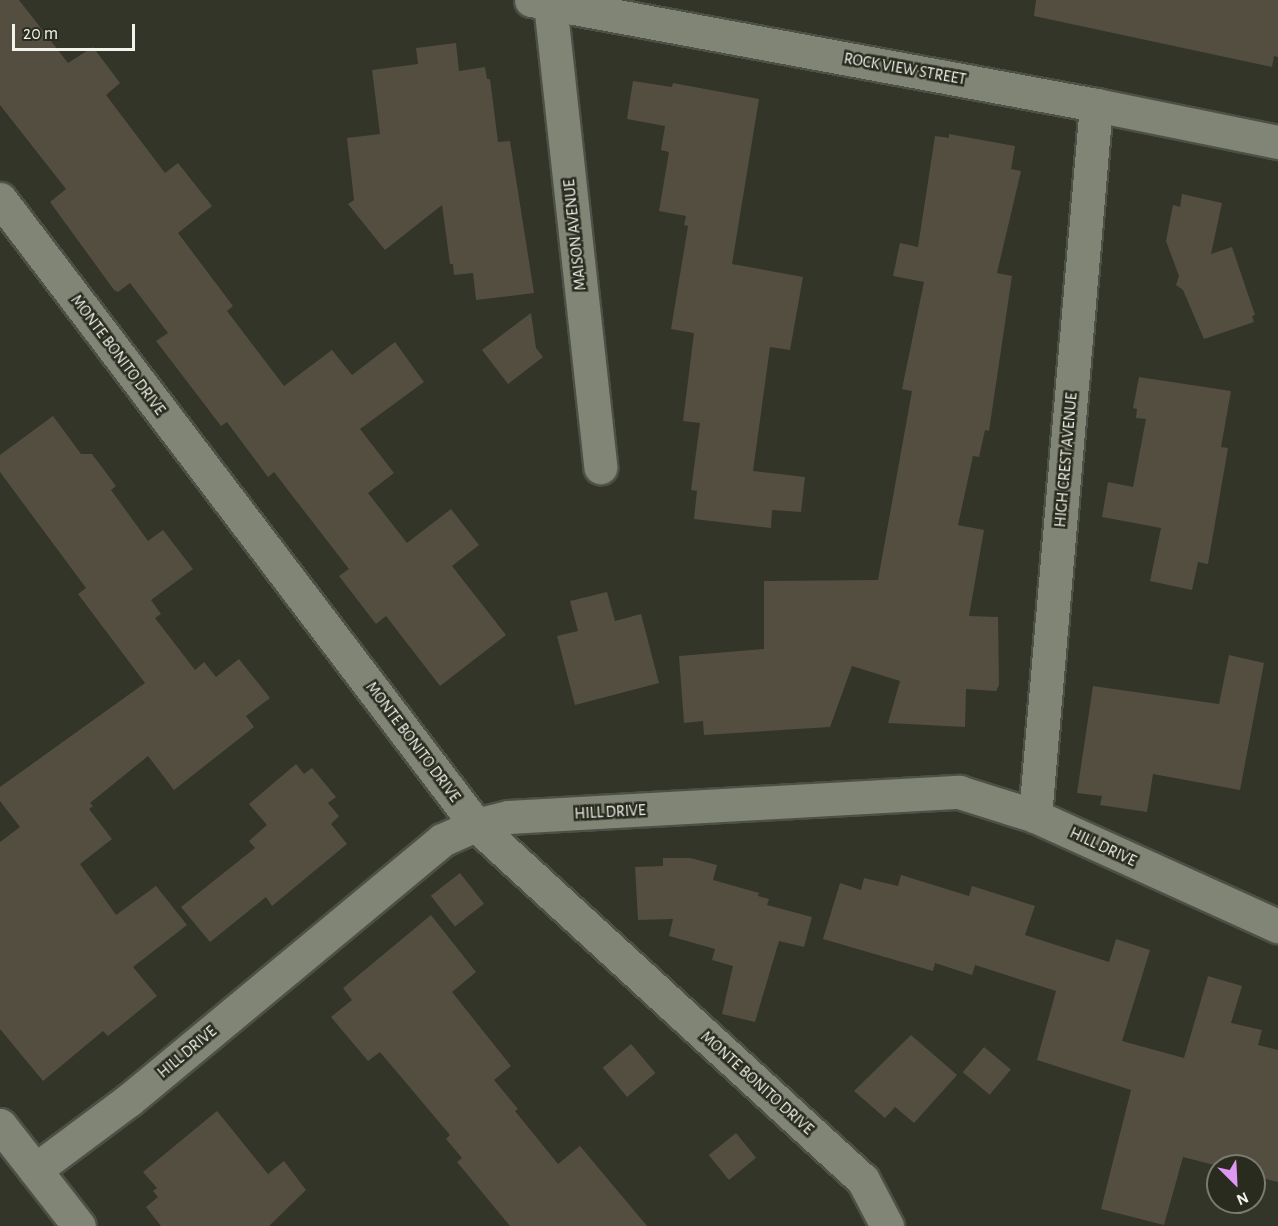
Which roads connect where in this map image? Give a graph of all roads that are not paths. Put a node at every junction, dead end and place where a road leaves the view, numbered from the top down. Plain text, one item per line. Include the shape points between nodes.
1 (541, 2) edge
2 (1096, 105) junction
3 (1278, 142) edge
4 (0, 199) edge
5 (600, 467) dead end
6 (1035, 816) junction
7 (476, 825) junction
8 (1272, 915) edge
9 (0, 1125) edge
10 (34, 1170) junction
11 (80, 1226) edge
12 (887, 1226) edge

1 - 2 street, ROCK VIEW STREET
1 - 5 street, MAISON AVENUE
2 - 3 street, ROCK VIEW STREET
2 - 6 street, HIGH CREST AVENUE
4 - 7 street, MONTE BONITO DRIVE
6 - 7 street, HILL DRIVE via 959,792 508,818
6 - 8 street, HILL DRIVE
7 - 10 street, HILL DRIVE via 442,840 129,1100
7 - 12 street, MONTE BONITO DRIVE via 863,1180
9 - 10 street
10 - 11 street

